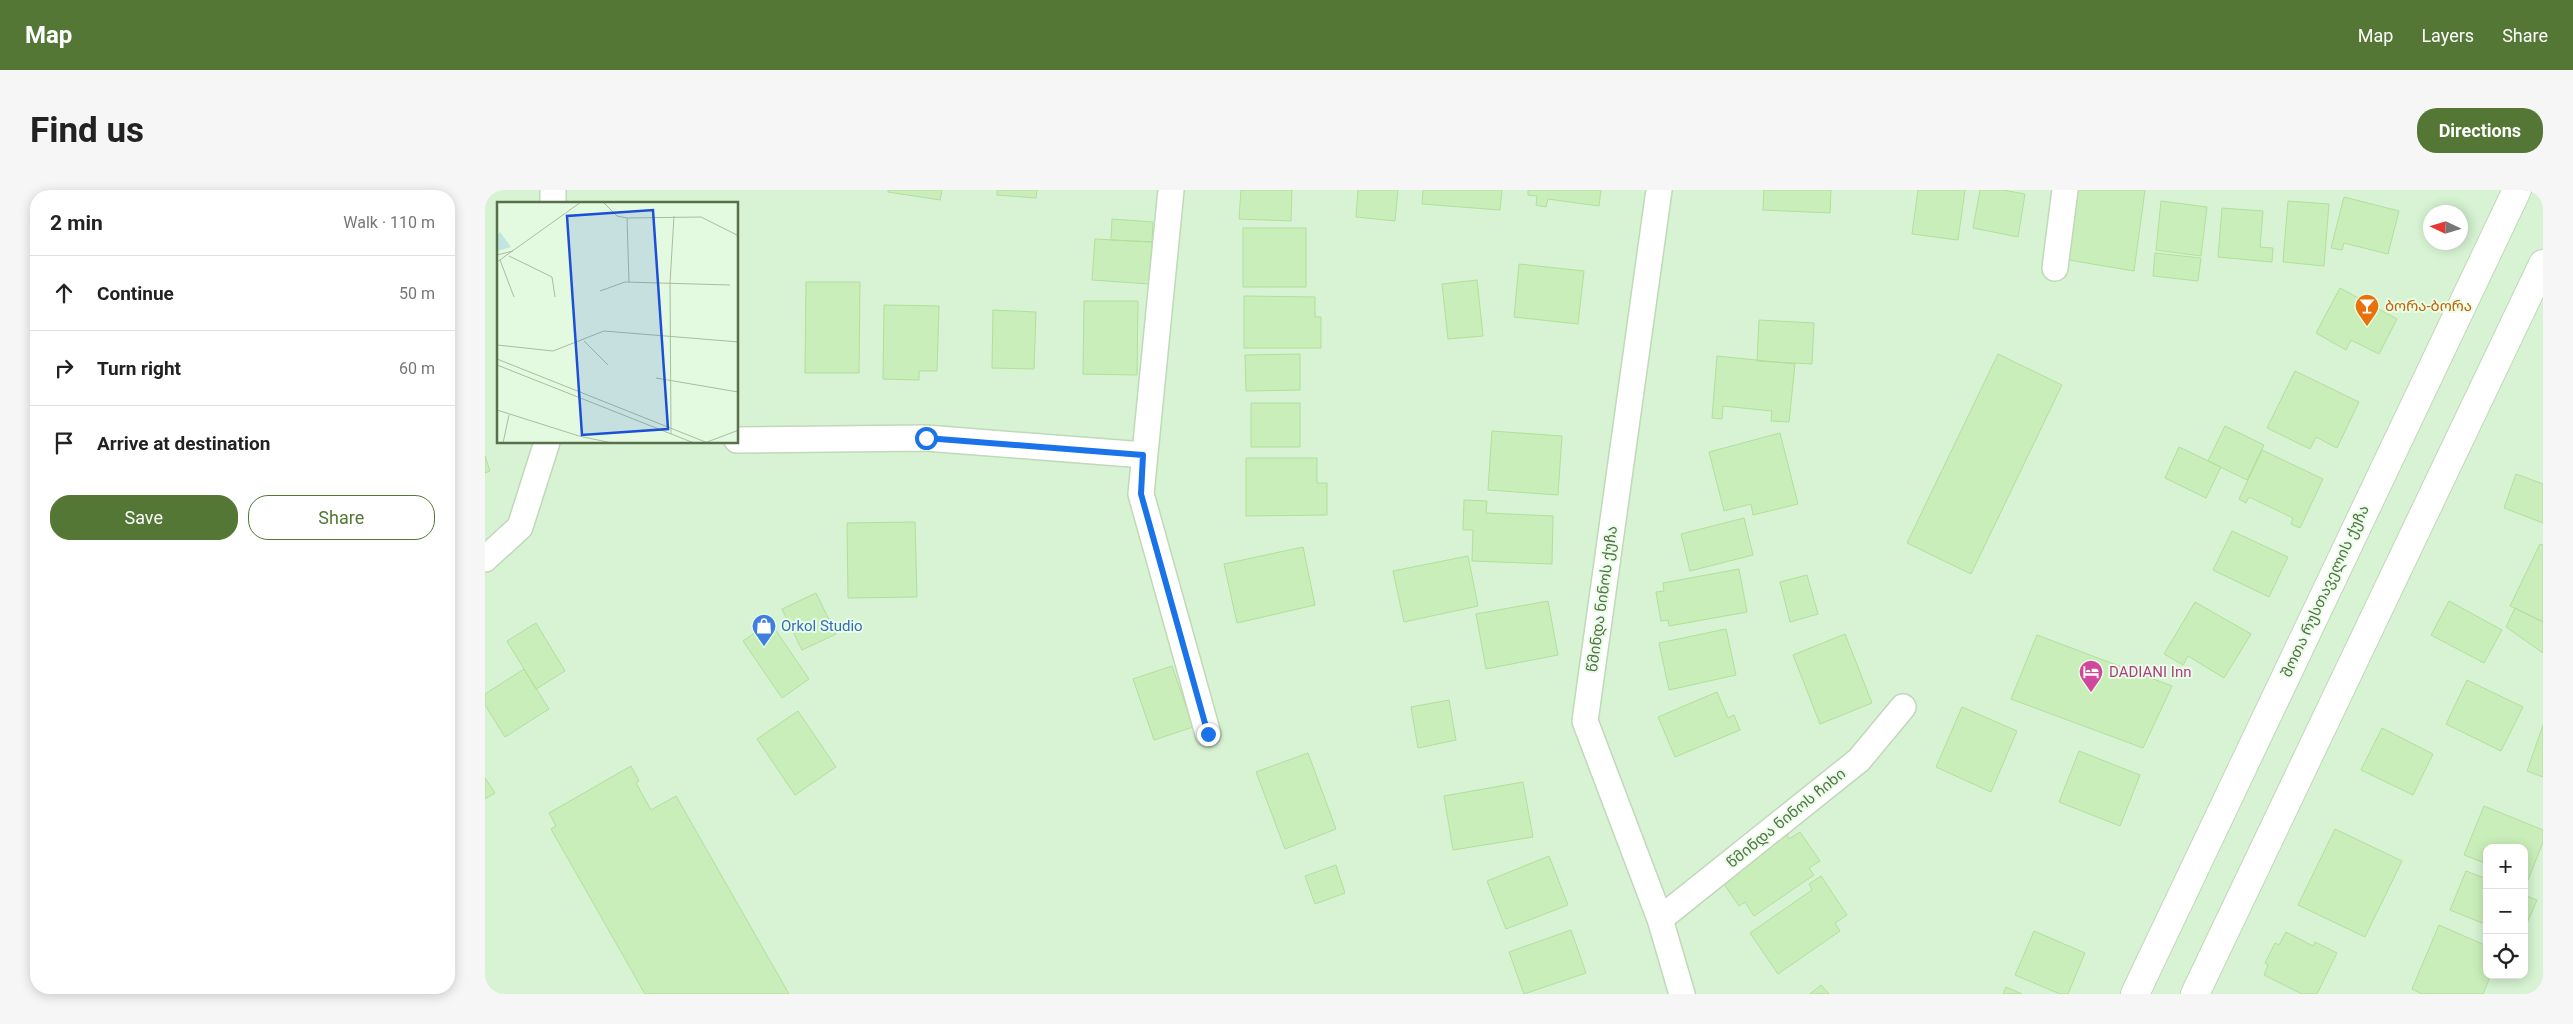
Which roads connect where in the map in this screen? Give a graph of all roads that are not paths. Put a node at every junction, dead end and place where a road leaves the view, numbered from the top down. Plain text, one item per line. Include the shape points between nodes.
1 (1171, 190) edge
2 (1659, 190) edge
3 (2065, 190) edge
4 (2517, 190) edge
5 (2543, 264) edge
6 (2055, 268) dead end
7 (739, 440) edge
8 (546, 444) edge
9 (1143, 455) junction
10 (485, 559) edge
11 (1903, 708) dead end
12 (1208, 734) dead end
13 (1660, 919) junction
14 (1682, 994) edge
15 (2135, 994) edge
16 (2195, 994) edge

1 - 9 street
2 - 13 street, წმინდა ნინოს ქუჩა via 1585,720
3 - 6 street
4 - 15 street, შოთა რუსთაველის ქუჩა
5 - 16 street
7 - 9 street via 926,438
8 - 10 street via 520,527
9 - 12 street via 1141,494
11 - 13 street, წმინდა ნინოს ჩიხი via 1859,760
13 - 14 street, წმინდა ნინოს ქუჩა

